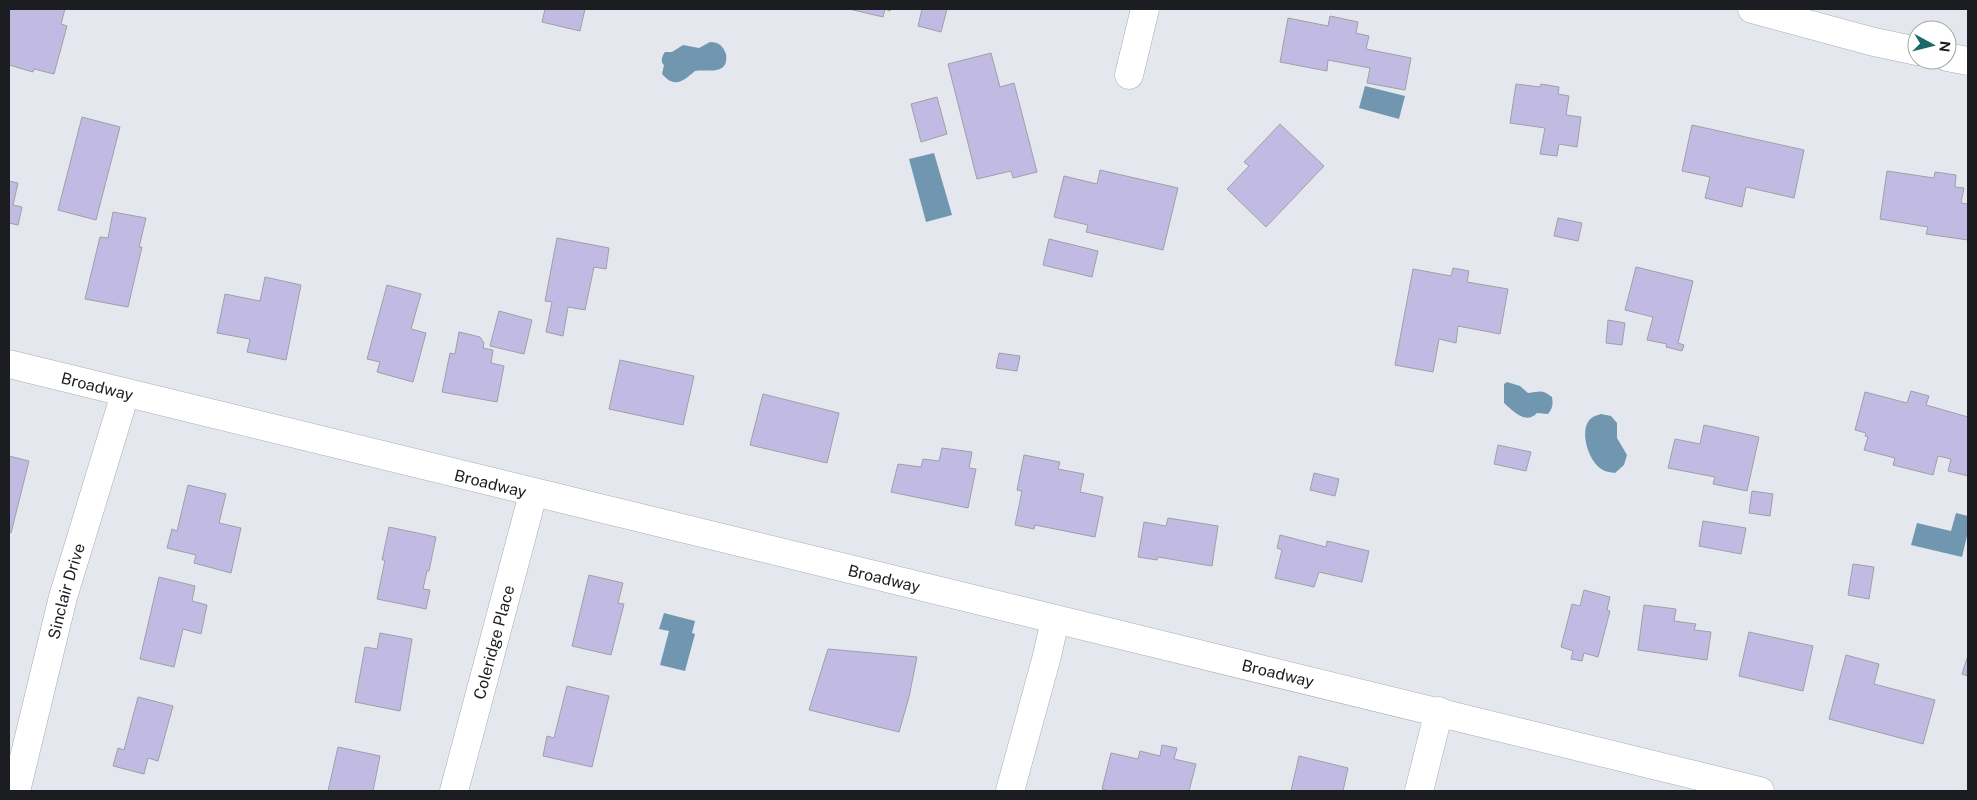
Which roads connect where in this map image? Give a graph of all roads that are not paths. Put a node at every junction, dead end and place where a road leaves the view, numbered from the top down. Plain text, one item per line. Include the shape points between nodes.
1 (1145, 9) edge
2 (1752, 9) edge
3 (1907, 49) edge
4 (1129, 75) dead end
5 (9, 364) edge
6 (125, 394) junction
7 (533, 494) junction
8 (1055, 620) junction
9 (1438, 711) junction
10 (16, 791) edge
11 (454, 791) edge
12 (1010, 791) edge
13 (1419, 791) edge
14 (1760, 791) edge

1 - 4 main road
2 - 3 main road
5 - 6 main road, Broadway
6 - 7 main road, Broadway
6 - 10 main road, Sinclair Drive via 63,597
7 - 8 main road, Broadway
7 - 11 main road, Coleridge Place
8 - 9 main road, Broadway
8 - 12 main road
9 - 13 main road
9 - 14 main road, Broadway

